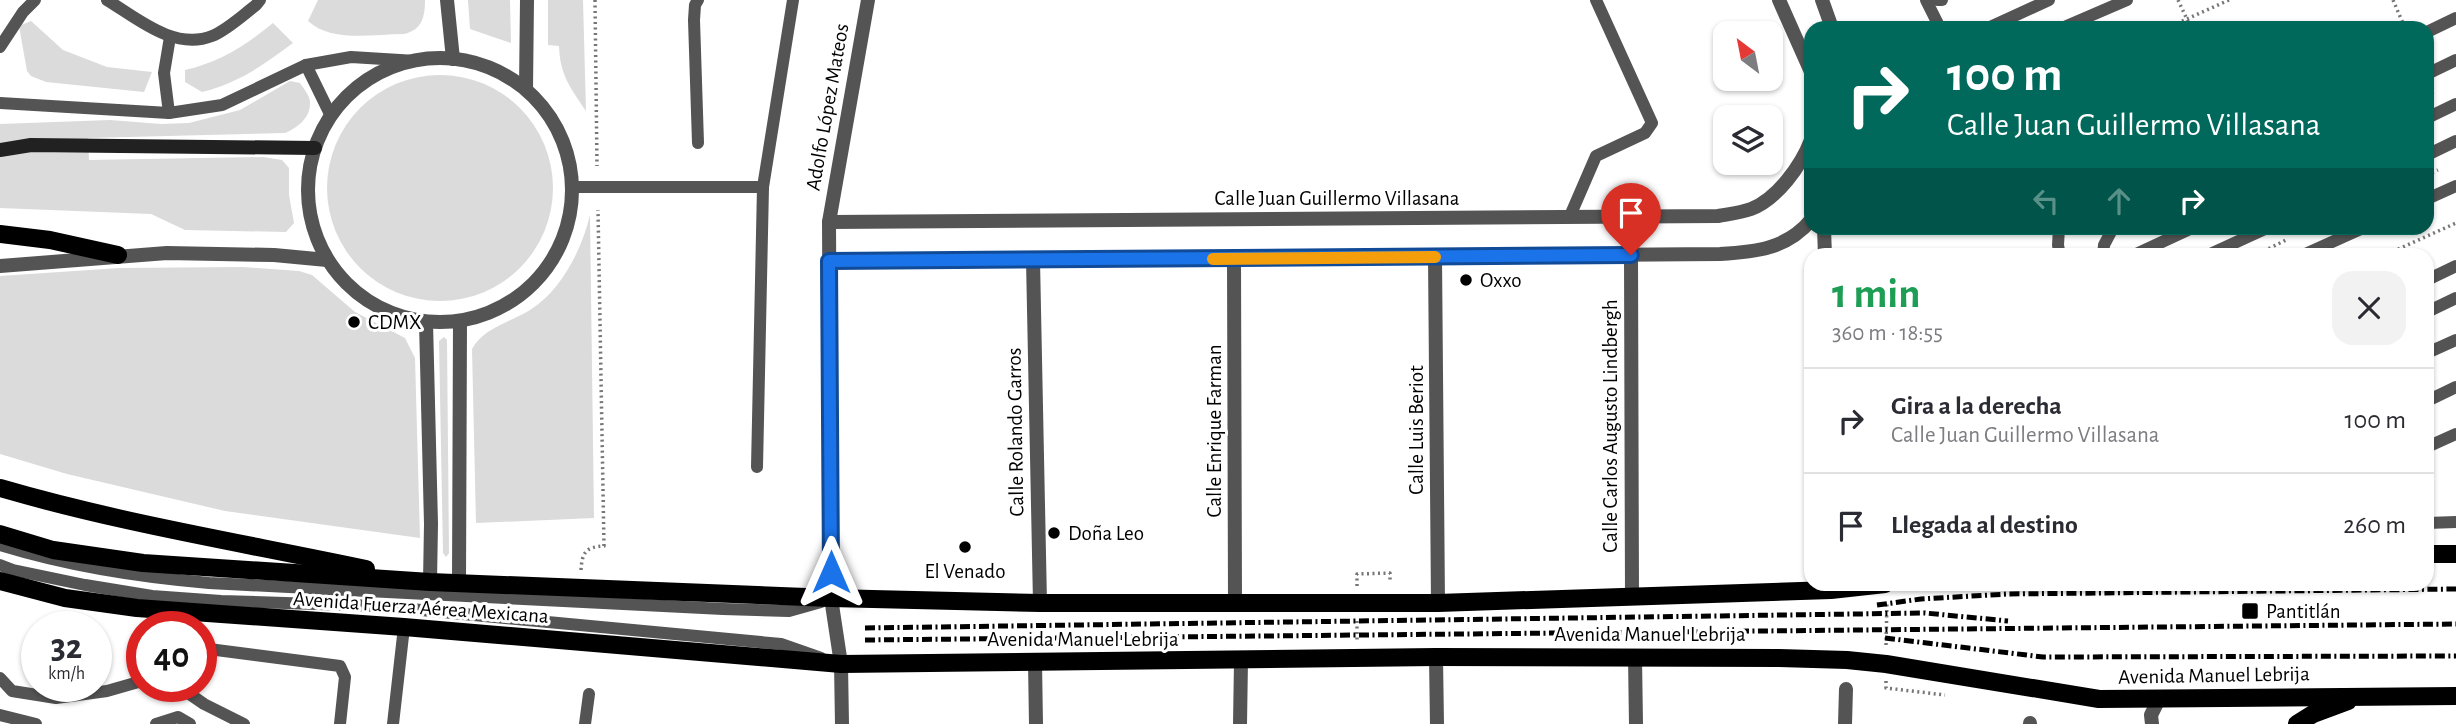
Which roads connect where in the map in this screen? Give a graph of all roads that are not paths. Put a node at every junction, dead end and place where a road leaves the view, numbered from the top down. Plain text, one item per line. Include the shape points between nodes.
1 (35, 0) edge
2 (107, 0) edge
3 (260, 0) edge
4 (447, 0) edge
5 (527, 0) edge
6 (698, 0) edge
7 (791, 0) edge
8 (868, 0) edge
9 (1596, 0) edge
10 (1779, 0) edge
11 (1822, 0) edge
12 (1926, 0) edge
13 (2049, 0) edge
14 (2127, 0) edge
15 (2456, 18) edge
16 (1830, 21) edge
17 (1936, 21) edge
18 (2003, 21) edge
19 (2078, 21) edge
20 (2434, 29) edge
21 (170, 37) junction
22 (0, 47) edge
23 (1804, 56) edge
24 (453, 59) junction
25 (416, 61) junction
26 (2456, 61) edge
27 (306, 65) junction
28 (2434, 71) edge
29 (526, 89) junction
30 (0, 103) edge
31 (2456, 104) edge
32 (169, 113) junction
33 (2434, 115) edge
34 (331, 116) junction
35 (2456, 141) edge
36 (698, 143) dead end
37 (315, 148) junction
38 (0, 150) edge
39 (1804, 152) edge
40 (2434, 152) edge
41 (2456, 186) edge
42 (572, 187) junction
43 (764, 187) junction
44 (2434, 196) edge
45 (1570, 216) junction
46 (828, 222) junction
47 (1804, 227) edge
48 (3, 233) edge
49 (2177, 235) edge
50 (2252, 235) edge
51 (2343, 235) edge
52 (2149, 248) edge
53 (2223, 248) edge
54 (2306, 248) edge
55 (1631, 255) junction
56 (118, 256) junction
57 (1435, 257) junction
58 (1234, 259) junction
59 (327, 260) junction
60 (1032, 260) junction
61 (829, 261) junction
62 (0, 266) edge
63 (2456, 267) edge
64 (2434, 277) edge
65 (2456, 298) edge
66 (2434, 309) edge
67 (460, 321) junction
68 (426, 322) junction
69 (2456, 340) edge
70 (2434, 350) edge
71 (2456, 387) edge
72 (2434, 398) edge
73 (2456, 434) edge
74 (2434, 444) edge
75 (757, 467) dead end
76 (0, 488) edge
77 (2456, 522) edge
78 (2434, 523) edge
79 (0, 534) edge
80 (0, 545) edge
81 (2434, 554) edge
82 (2456, 554) edge
83 (0, 565) edge
84 (0, 581) edge
85 (430, 582) junction
86 (459, 583) junction
87 (1804, 588) edge
88 (831, 598) junction
89 (1632, 598) junction
90 (1040, 603) junction
91 (1438, 603) junction
92 (1235, 604) junction
93 (138, 611) edge
94 (217, 621) edge
95 (404, 627) junction
96 (217, 650) edge
97 (1437, 657) junction
98 (1635, 657) junction
99 (1241, 661) junction
100 (1035, 662) junction
101 (841, 664) junction
102 (0, 678) edge
103 (126, 686) edge
104 (1846, 689) dead end
105 (589, 694) dead end
106 (2361, 696) junction
107 (2456, 696) edge
108 (2160, 697) junction
109 (201, 702) edge
110 (0, 715) edge
111 (36, 724) edge
112 (156, 724) edge
113 (190, 724) edge
114 (244, 724) edge
115 (340, 724) edge
116 (393, 724) edge
117 (585, 724) edge
118 (842, 724) edge
119 (1036, 724) edge
120 (1240, 724) edge
121 (1437, 724) edge
122 (1636, 724) edge
123 (1845, 724) edge
124 (2152, 724) edge
125 (2297, 724) edge

1 - 22 lane
2 - 21 lane
3 - 21 lane via 214,36 199,40
4 - 24 street
5 - 29 street
6 - 36 lane via 694,20
7 - 43 lane
8 - 46 street, Adolfo López Mateos
9 - 45 lane via 1652,123 1645,133 1596,156
10 - 23 street
11 - 16 street
12 - 17 lane
13 - 18 lane
14 - 19 lane
15 - 20 lane
21 - 32 lane via 164,73
24 - 25 street
24 - 29 street via 479,64
25 - 27 lane via 351,57
25 - 34 street via 368,80
26 - 28 lane
27 - 32 lane via 222,105
27 - 34 lane
29 - 42 street via 550,117 566,150
30 - 32 lane
31 - 33 lane
34 - 37 street
35 - 40 lane
37 - 38 main road via 31,145
37 - 59 street via 308,178 309,206
39 - 45 street, Calle Juan Guillermo Villasana via 1771,197 1750,209 1718,216
41 - 44 lane
42 - 43 lane
42 - 67 street via 568,224 553,259 528,289 496,310
43 - 75 lane
45 - 46 street, Calle Juan Guillermo Villasana
46 - 61 street, Adolfo López Mateos
47 - 55 street via 1792,238 1761,251
48 - 56 main road
49 - 52 lane
50 - 53 lane
51 - 54 lane
55 - 57 street
55 - 89 street, Calle Carlos Augusto Lindbergh
56 - 59 street via 206,253
56 - 62 street
57 - 58 street
57 - 91 street, Calle Luis Beriot
58 - 60 street
58 - 92 street, Calle Enrique Farman
59 - 68 street via 368,302
60 - 61 street
60 - 90 street, Calle Rolando Garros
61 - 88 street, Adolfo López Mateos
63 - 64 lane
65 - 66 lane
67 - 68 street
67 - 86 street
68 - 85 street
69 - 70 lane
71 - 72 lane
73 - 74 lane
76 - 85 main road via 68,508
77 - 78 lane
79 - 85 main road, Avenida Fuerza Aérea Mexicana via 102,559
80 - 88 lane via 87,567 209,583 789,611
81 - 82 main road
83 - 101 lane via 152,596 379,606 781,644
84 - 93 main road, Avenida Fuerza Aérea Mexicana
85 - 86 main road, Avenida Fuerza Aérea Mexicana
86 - 88 main road, Avenida Fuerza Aérea Mexicana
87 - 89 main road, Avenida Manuel Lebrija
88 - 90 main road, Avenida Manuel Lebrija
88 - 101 street, Adolfo López Mateos
89 - 91 main road, Avenida Manuel Lebrija
90 - 92 main road, Avenida Manuel Lebrija
91 - 92 main road, Avenida Manuel Lebrija
94 - 95 main road, Avenida Fuerza Aérea Mexicana
95 - 101 main road, Avenida Fuerza Aérea Mexicana
95 - 116 lane
96 - 115 lane via 340,666 345,677
97 - 98 main road, Avenida Manuel Lebrija
97 - 99 main road, Avenida Manuel Lebrija
97 - 121 street
98 - 108 main road, Avenida Manuel Lebrija via 1847,660 2099,699
98 - 122 street
99 - 100 main road, Avenida Manuel Lebrija
99 - 120 street
100 - 101 main road, Avenida Manuel Lebrija
100 - 119 street
101 - 118 street, Adolfo López Mateos
102 - 103 lane via 12,691 56,698
104 - 123 street
105 - 117 lane
106 - 107 main road, Avenida Manuel Lebrija
106 - 108 main road, Avenida Manuel Lebrija
106 - 125 main road via 2313,713
108 - 124 street via 2151,715
109 - 114 lane
110 - 111 lane
112 - 113 lane via 178,717

